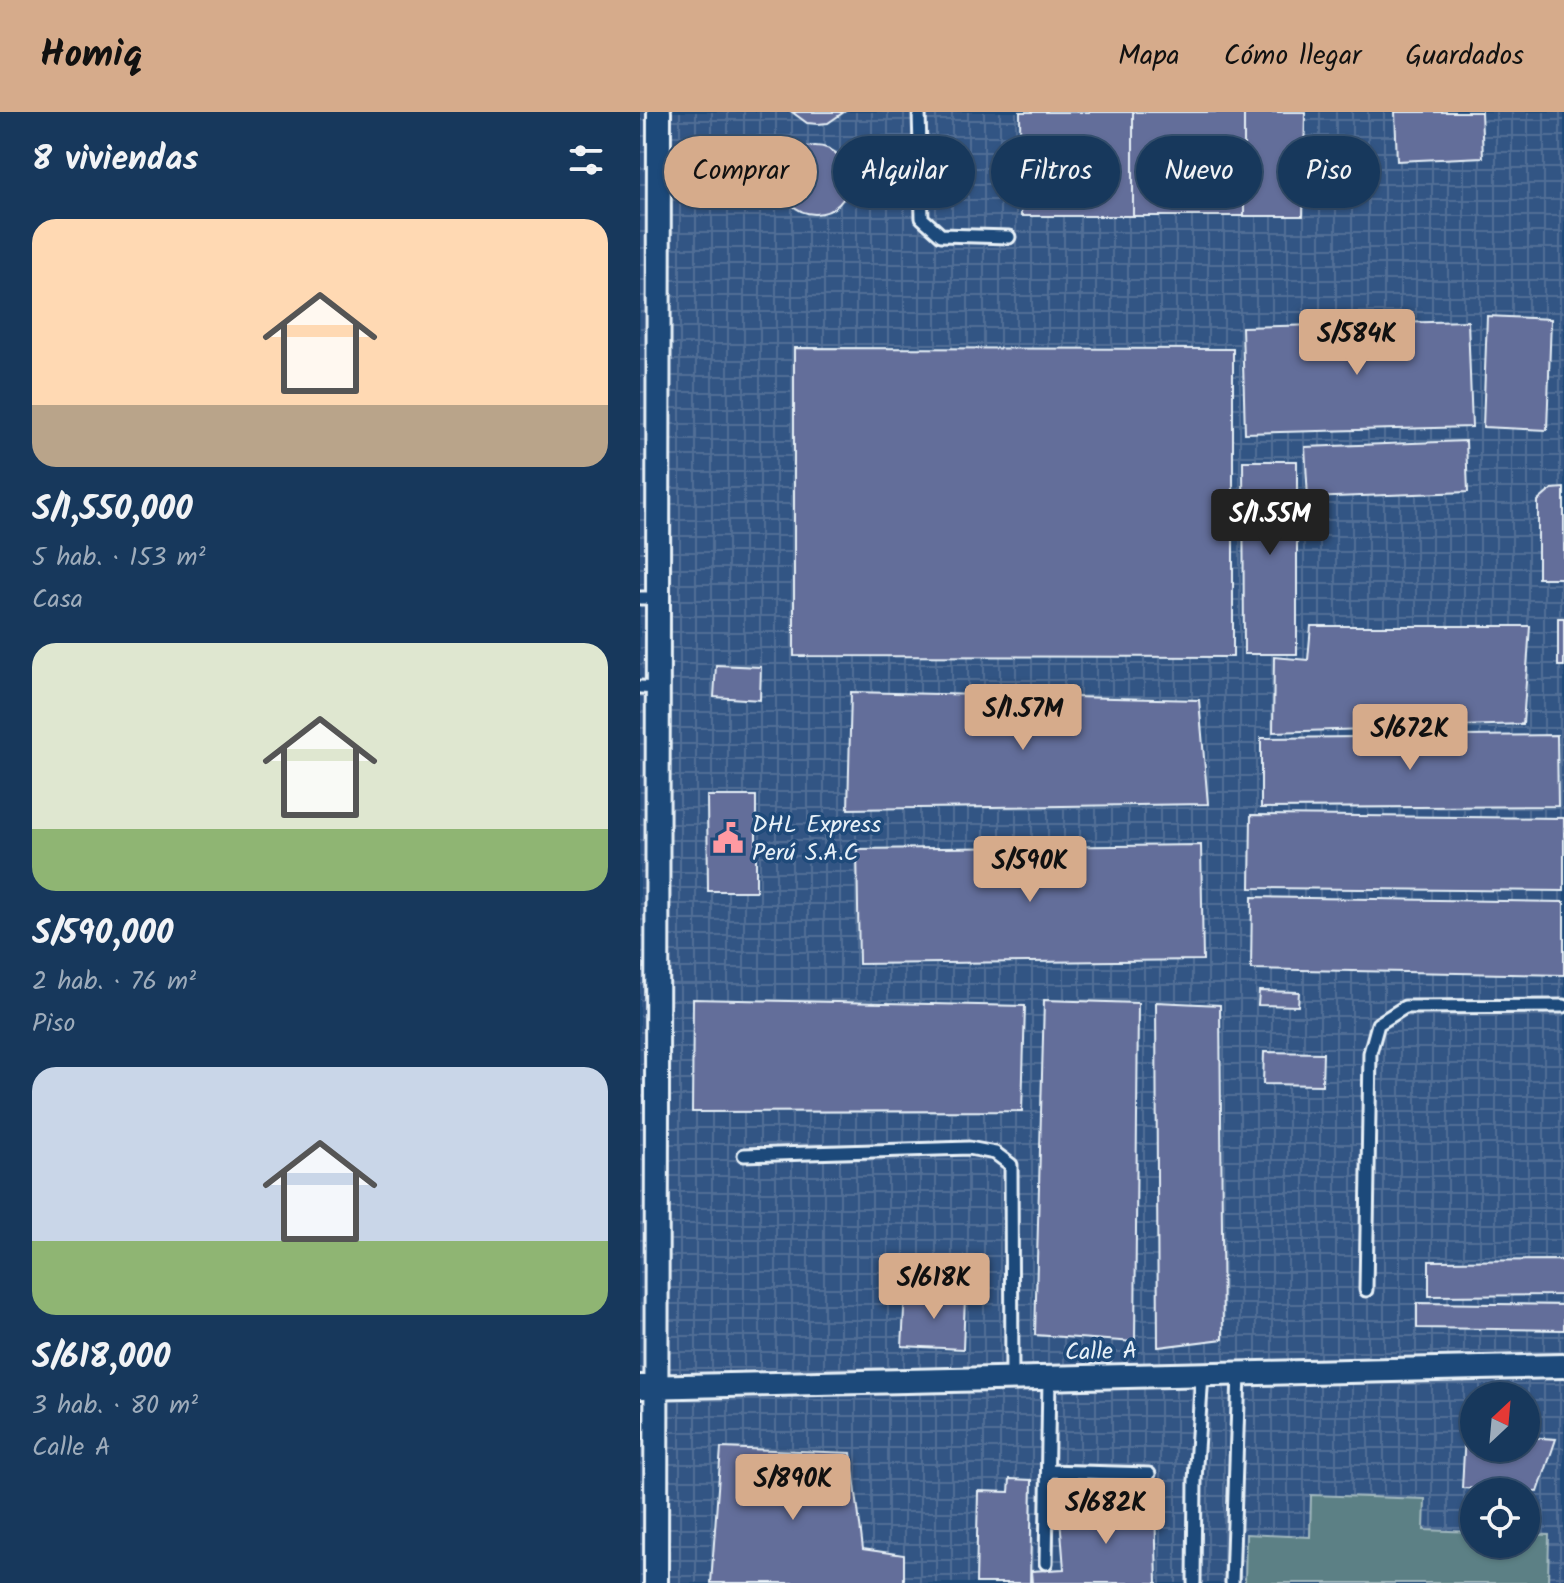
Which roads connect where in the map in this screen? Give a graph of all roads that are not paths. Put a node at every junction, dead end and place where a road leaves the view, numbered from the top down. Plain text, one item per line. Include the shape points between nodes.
1 (659, 112) edge
2 (919, 112) edge
3 (1009, 237) dead end
4 (649, 598) edge
5 (649, 687) edge
6 (1564, 1006) edge
7 (744, 1155) dead end
8 (1366, 1290) dead end
9 (1564, 1366) edge
10 (1239, 1373) junction
11 (1202, 1374) junction
12 (1049, 1378) junction
13 (1012, 1379) junction
14 (648, 1387) edge
15 (1048, 1471) junction
16 (1149, 1474) dead end
17 (1046, 1563) dead end
18 (656, 1583) edge
19 (1194, 1583) edge
20 (1232, 1583) edge

1 - 4 street
2 - 3 lane via 922,218 941,235
4 - 5 street
5 - 14 street
6 - 8 lane via 1405,1007 1378,1024 1370,1053
7 - 13 lane via 969,1148 995,1153 1011,1165
9 - 10 street, Calle A
10 - 11 street, Calle A
10 - 20 lane
11 - 12 street, Calle A
11 - 19 lane
12 - 13 street, Calle A
12 - 15 lane
13 - 14 street, Calle A
14 - 18 street
15 - 16 lane
15 - 17 lane

